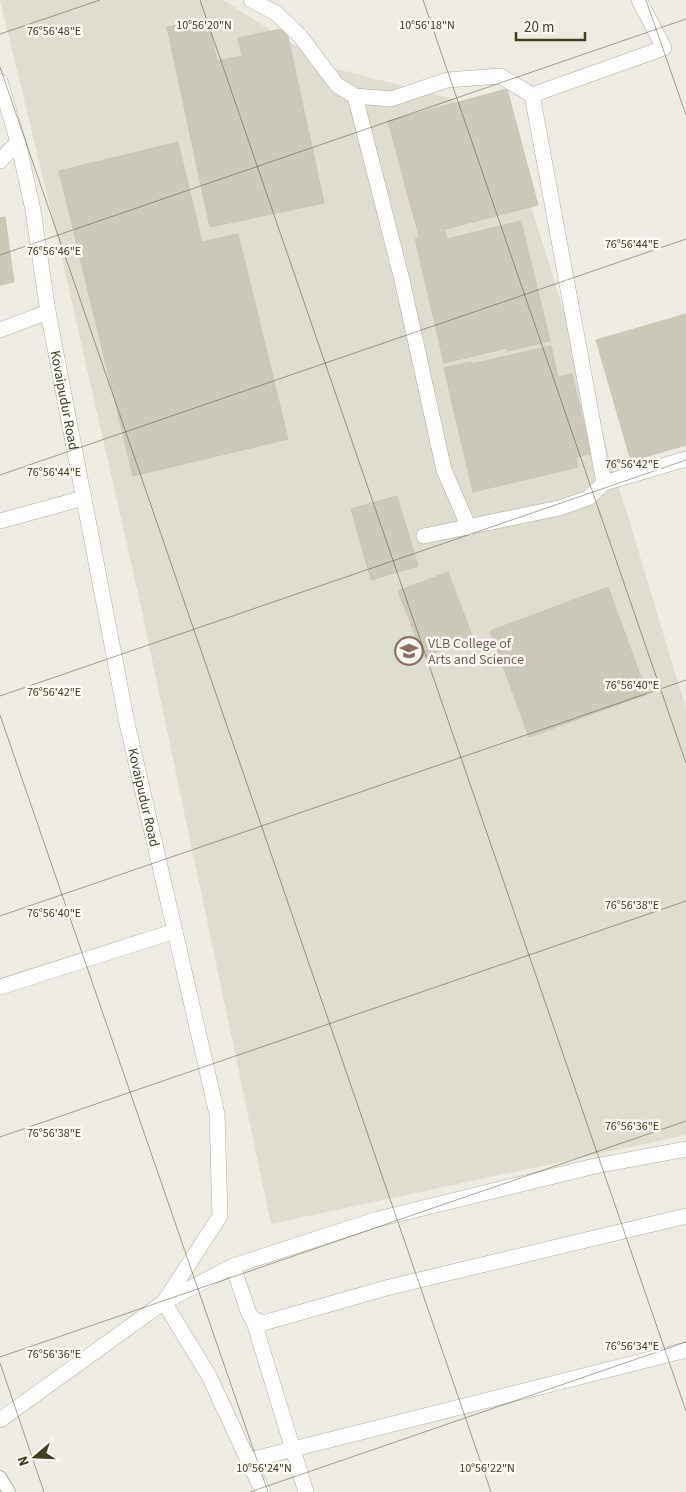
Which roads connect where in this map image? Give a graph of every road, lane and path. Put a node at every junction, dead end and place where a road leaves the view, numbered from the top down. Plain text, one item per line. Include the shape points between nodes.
1 (251, 0) edge
2 (639, 0) edge
3 (0, 81) edge
4 (532, 95) junction
5 (355, 96) junction
6 (18, 142) junction
7 (0, 161) edge
8 (48, 312) junction
9 (0, 330) edge
10 (686, 458) edge
11 (604, 483) junction
12 (84, 498) junction
13 (0, 521) edge
14 (469, 528) junction
15 (424, 536) dead end
16 (175, 932) junction
17 (0, 987) edge
18 (686, 1149) edge
19 (686, 1216) edge
20 (233, 1266) junction
21 (164, 1302) junction
22 (253, 1319) junction
23 (686, 1350) edge
24 (0, 1420) edge
25 (292, 1450) junction
26 (250, 1460) junction
27 (0, 1477) edge
28 (9, 1492) edge
29 (264, 1492) edge
30 (306, 1492) edge

1 - 5 street via 276,13 300,36 337,84
2 - 4 street via 664,48
3 - 6 street, Kovaipudur Road
4 - 5 street via 500,76 447,80 391,98
4 - 11 street
5 - 14 street via 402,280 444,470
6 - 7 street
6 - 8 street, Kovaipudur Road via 33,210
8 - 9 street
8 - 12 street, Kovaipudur Road
10 - 11 street
11 - 14 street via 588,498 559,508
12 - 13 street
12 - 16 street, Kovaipudur Road via 127,723
14 - 15 street
16 - 17 street
16 - 21 street, Kovaipudur Road via 217,1114 220,1216
18 - 20 street via 595,1166 378,1219
19 - 22 street via 390,1288 263,1323
20 - 21 street
20 - 22 street
21 - 24 street, Kovaipudur Road
21 - 26 street via 209,1376
22 - 25 street
23 - 25 street
25 - 26 street
25 - 30 street
26 - 29 street
27 - 28 lane

